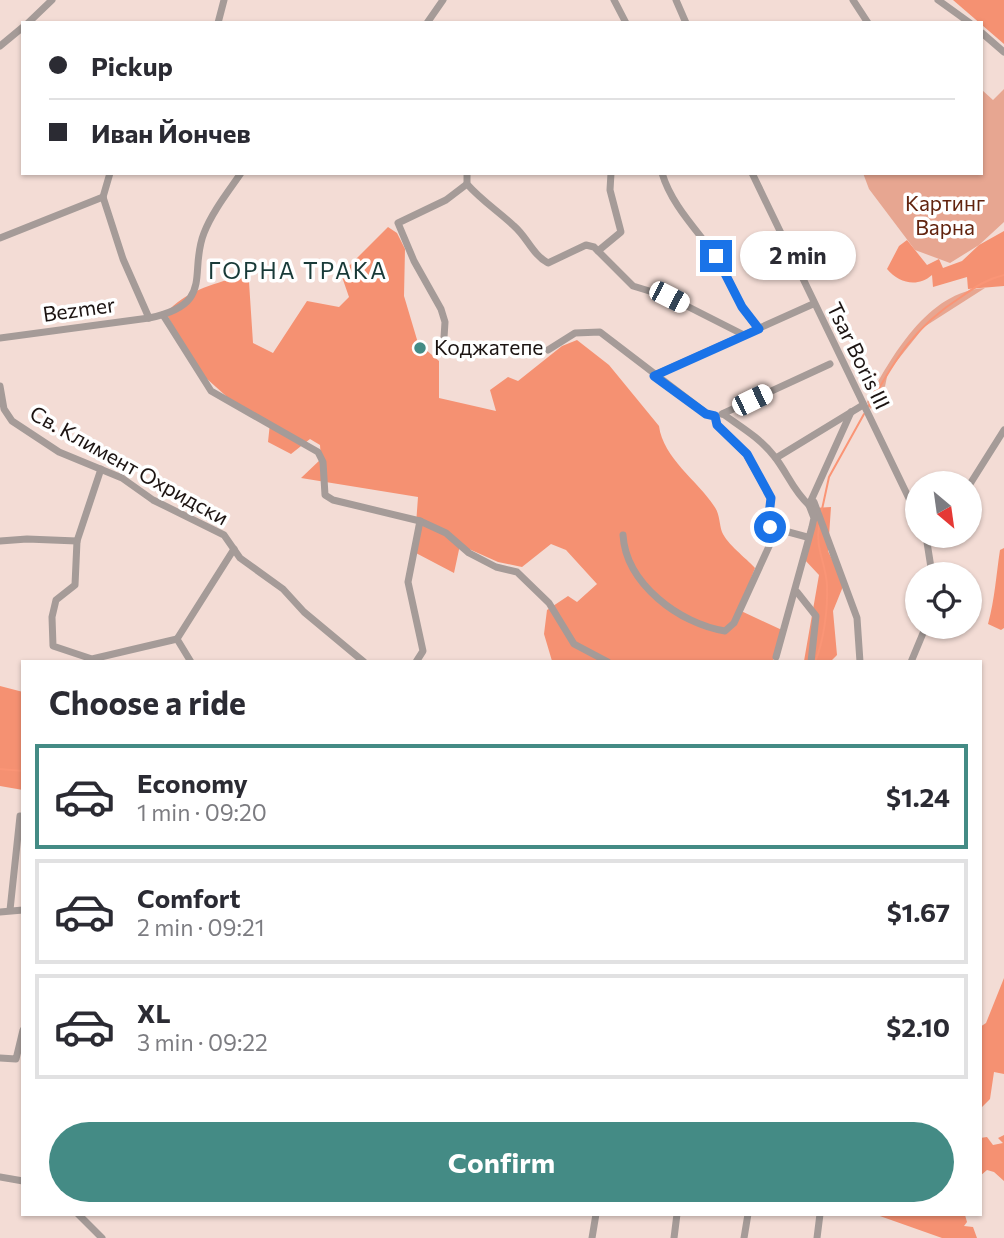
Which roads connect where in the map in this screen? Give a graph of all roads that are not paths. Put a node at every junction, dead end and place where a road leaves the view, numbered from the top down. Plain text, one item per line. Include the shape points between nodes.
1 (52, 0) edge
2 (224, 0) edge
3 (443, 0) edge
4 (614, 0) edge
5 (676, 0) edge
6 (853, 0) edge
7 (938, 0) edge
8 (29, 21) edge
9 (219, 21) edge
10 (428, 21) edge
11 (625, 21) edge
12 (685, 21) edge
13 (867, 21) edge
14 (967, 21) edge
15 (21, 29) edge
16 (983, 34) edge
17 (0, 46) edge
18 (1004, 52) edge
19 (109, 175) edge
20 (240, 175) edge
21 (467, 175) edge
22 (611, 175) edge
23 (663, 175) edge
24 (753, 175) edge
25 (467, 184) junction
26 (103, 197) junction
27 (0, 238) edge
28 (598, 251) junction
29 (813, 304) junction
30 (163, 315) junction
31 (149, 318) junction
32 (759, 329) junction
33 (744, 335) junction
34 (0, 338) edge
35 (548, 350) dead end
36 (443, 353) dead end
37 (830, 364) dead end
38 (654, 376) junction
39 (0, 386) edge
40 (863, 405) junction
41 (852, 412) junction
42 (719, 415) junction
43 (1004, 430) edge
44 (776, 458) junction
45 (101, 469) junction
46 (978, 471) edge
47 (905, 487) edge
48 (811, 502) junction
49 (420, 521) junction
50 (776, 531) junction
51 (622, 535) dead end
52 (807, 537) junction
53 (0, 541) edge
54 (77, 541) junction
55 (233, 549) junction
56 (797, 592) junction
57 (177, 639) junction
58 (921, 639) edge
59 (776, 657) dead end
60 (190, 660) edge
61 (362, 660) edge
62 (417, 660) edge
63 (604, 660) edge
64 (811, 660) edge
65 (860, 660) edge
66 (912, 660) edge
67 (20, 816) dead end
68 (10, 910) junction
69 (21, 910) edge
70 (0, 912) edge
71 (21, 1038) edge
72 (0, 1058) edge
73 (0, 1177) edge
74 (21, 1181) edge
75 (80, 1216) edge
76 (596, 1216) edge
77 (677, 1216) edge
78 (748, 1216) edge
79 (820, 1216) edge
80 (100, 1237) edge
81 (592, 1238) edge
82 (674, 1238) edge
83 (744, 1238) edge
84 (817, 1238) edge

1 - 8 street
2 - 9 street
3 - 10 street
4 - 11 street
5 - 12 street
6 - 13 street
7 - 14 street
15 - 17 street
16 - 18 street
19 - 26 street
20 - 30 street via 203,235 197,287
21 - 25 street
22 - 28 street via 621,232
23 - 32 street
24 - 29 street, Tsar Boris III
25 - 28 street via 548,263 586,245
25 - 36 street via 446,200 398,223 441,309
26 - 27 street
26 - 31 street
28 - 33 street via 633,286 669,297
29 - 32 street
29 - 40 street, Tsar Boris III
30 - 31 street, Bezmer
30 - 49 street via 211,391 318,452 325,495
31 - 34 street, Bezmer
32 - 33 street
33 - 38 street
35 - 38 street via 575,333 600,332
37 - 42 street
38 - 42 street via 706,414
39 - 45 street, Св. Климент Охридски via 4,409 12,421 59,452
40 - 41 street
40 - 47 street, Tsar Boris III
41 - 44 street
41 - 48 street
42 - 44 street via 760,440
42 - 50 street via 717,425 747,454 771,498 768,523
43 - 46 street
44 - 48 street via 797,494
45 - 54 street
45 - 55 street, Св. Климент Охридски via 224,535
48 - 52 street via 814,518
48 - 65 street via 857,618
49 - 62 street via 408,582 423,652
49 - 63 street via 446,533 469,553 517,572 549,603 574,644
50 - 51 street via 733,626 725,631 665,606 631,566
50 - 52 street
52 - 56 street
53 - 54 street
54 - 57 street via 75,585 56,600 54,608 55,648 92,659
55 - 57 street
55 - 61 street, Св. Климент Охридски
56 - 59 street
56 - 64 street via 816,616
57 - 60 street
58 - 66 street
67 - 68 street
68 - 69 street
68 - 70 street
71 - 72 street via 16,1059
73 - 74 street
75 - 80 street
76 - 81 street
77 - 82 street
78 - 83 street
79 - 84 street

